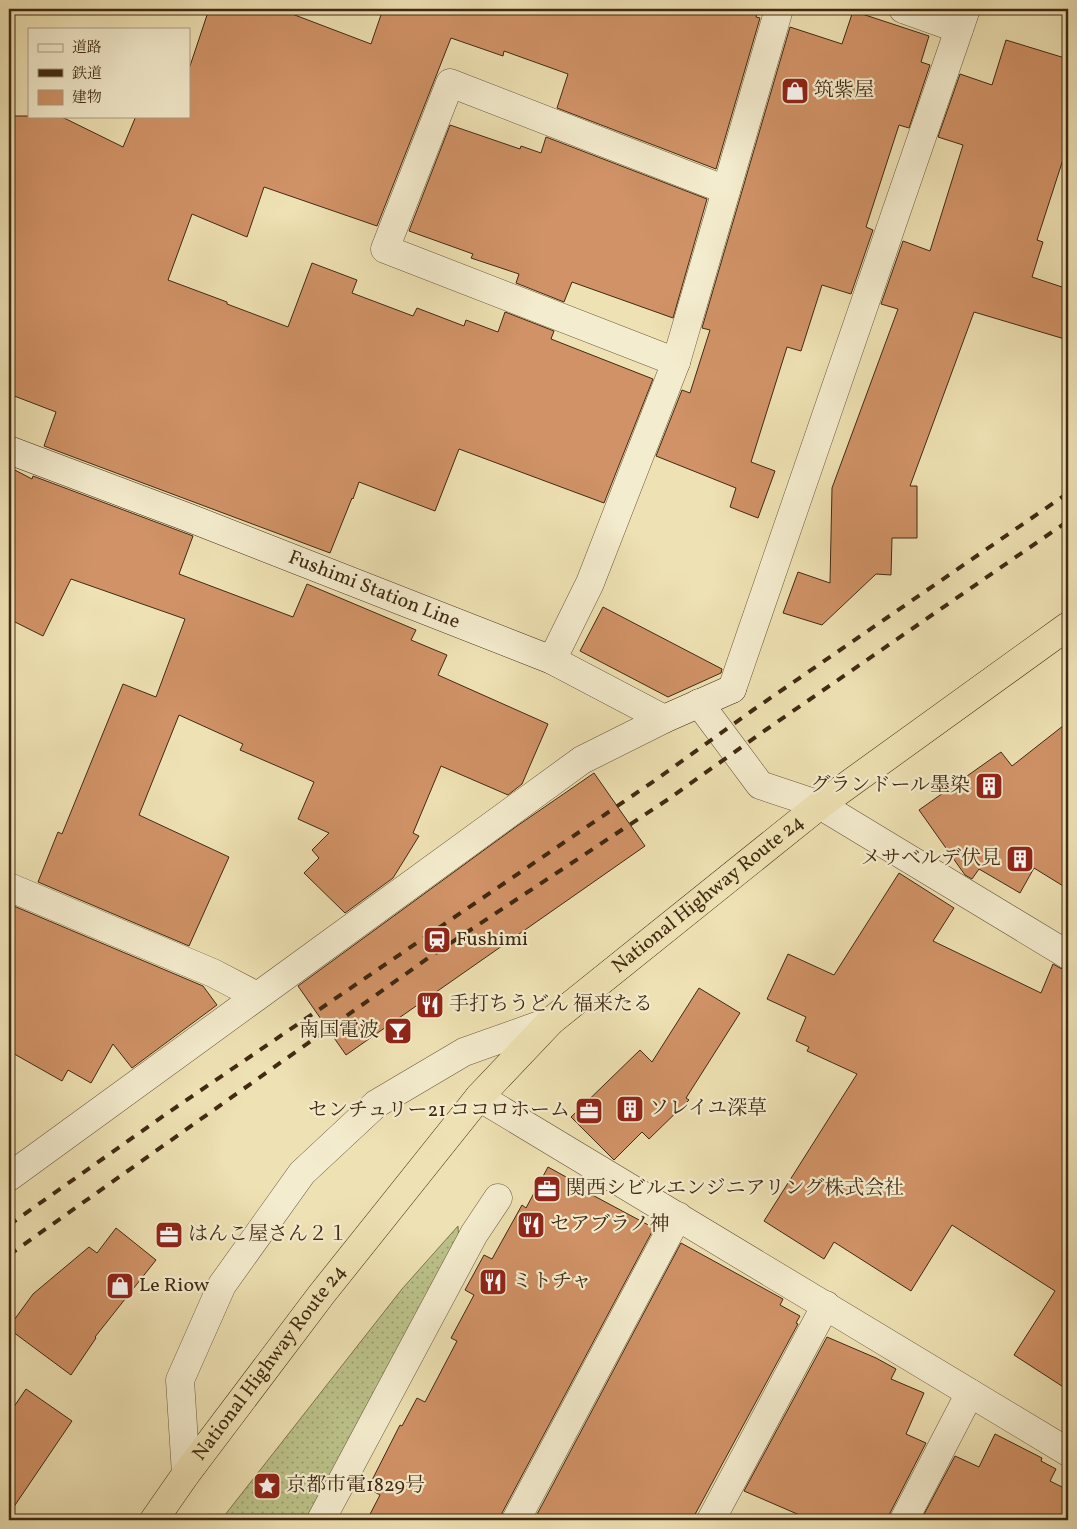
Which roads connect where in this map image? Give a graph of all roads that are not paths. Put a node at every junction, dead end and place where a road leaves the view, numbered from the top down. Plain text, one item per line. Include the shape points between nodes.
1 (779, 9) edge
2 (904, 9) edge
3 (963, 19) edge
4 (726, 190) junction
5 (676, 362) junction
6 (9, 450) edge
7 (1068, 626) edge
8 (552, 660) junction
9 (699, 704) junction
10 (664, 719) junction
11 (820, 805) junction
12 (9, 887) edge
13 (1068, 955) edge
14 (258, 996) junction
15 (550, 1022) junction
16 (479, 1098) junction
17 (9, 1177) edge
18 (498, 1198) dead end
19 (678, 1216) junction
20 (826, 1305) junction
21 (970, 1393) junction
22 (1068, 1452) edge
23 (186, 1474) junction
24 (154, 1520) edge
25 (320, 1520) edge
26 (516, 1520) edge
27 (711, 1520) edge
28 (904, 1520) edge

1 - 4 street
2 - 3 street
3 - 9 street via 732,689
4 - 5 street
4 - 5 street via 450,83 385,249
5 - 8 street via 590,583
6 - 8 street, Fushimi Station Line
7 - 11 highway, National Highway Route 24
8 - 10 street, Fushimi Station Line
9 - 10 street
9 - 11 street via 760,785
10 - 14 street via 582,760
11 - 13 street
11 - 15 highway, National Highway Route 24
12 - 14 street via 213,973
14 - 17 street
15 - 16 highway, National Highway Route 24
15 - 23 street via 464,1052 376,1104 302,1173 222,1285 180,1380
16 - 19 street
16 - 23 highway, National Highway Route 24 via 321,1295
18 - 25 street via 474,1234
19 - 20 street
19 - 26 street
20 - 21 street
20 - 27 street
21 - 22 street
21 - 28 street
23 - 24 highway, National Highway Route 24

